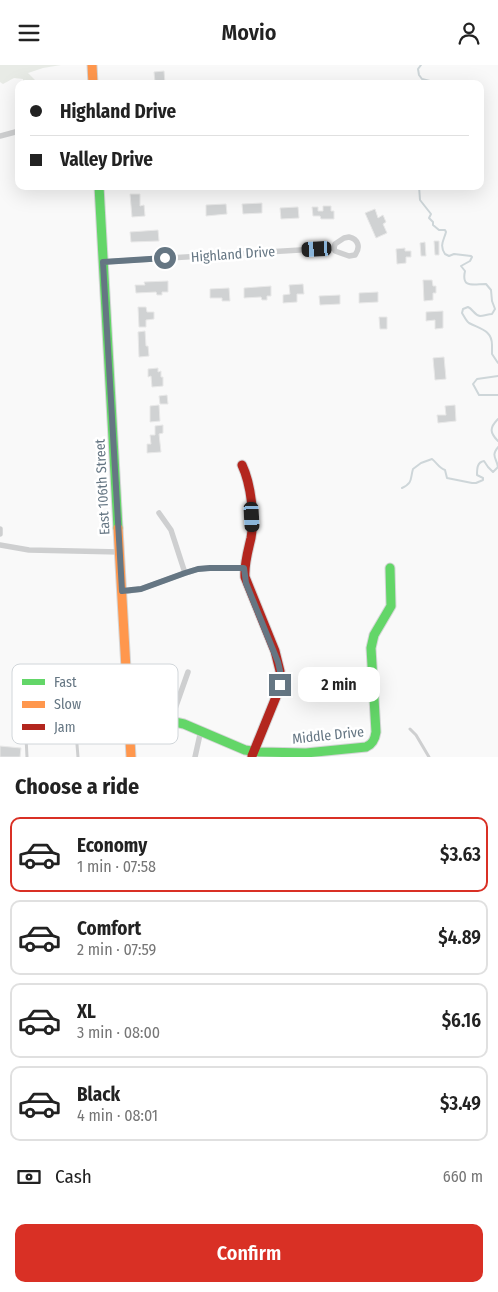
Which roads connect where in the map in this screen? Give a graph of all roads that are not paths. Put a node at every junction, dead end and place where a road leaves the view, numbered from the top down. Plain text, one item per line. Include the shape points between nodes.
1 (92, 65) edge
2 (93, 80) edge
3 (15, 132) edge
4 (0, 136) edge
5 (99, 190) edge
6 (334, 248) dead end
7 (103, 262) junction
8 (242, 465) dead end
9 (159, 513) dead end
10 (0, 529) edge
11 (0, 534) edge
12 (0, 545) edge
13 (120, 552) junction
14 (244, 568) junction
15 (390, 568) dead end
16 (185, 573) junction
17 (122, 591) junction
18 (126, 664) edge
19 (188, 672) dead end
20 (178, 700) edge
21 (178, 722) edge
22 (410, 729) dead end
23 (201, 730) junction
24 (27, 744) edge
25 (77, 744) edge
26 (130, 744) edge
27 (253, 754) edge
28 (28, 757) edge
29 (78, 757) edge
30 (131, 757) edge
31 (195, 757) edge
32 (428, 757) edge

1 - 2 street
3 - 4 street
5 - 7 street, East 106th Street
6 - 7 street, Highland Drive
7 - 13 street, East 106th Street
8 - 14 street via 250,488 252,528
9 - 16 street via 171,530
10 - 11 street
12 - 13 street via 40,551
13 - 17 street, East 106th Street
14 - 16 street via 203,568
14 - 27 street via 246,583 275,651 280,671 280,685
15 - 27 street, Middle Drive via 391,606 374,635 371,648 376,732 373,742 366,747
16 - 17 street via 141,589
17 - 18 street, East 106th Street
19 - 20 street
21 - 23 street
22 - 32 lane
23 - 27 street
23 - 31 street
24 - 28 lane
25 - 29 lane
26 - 30 street, East 106th Street

